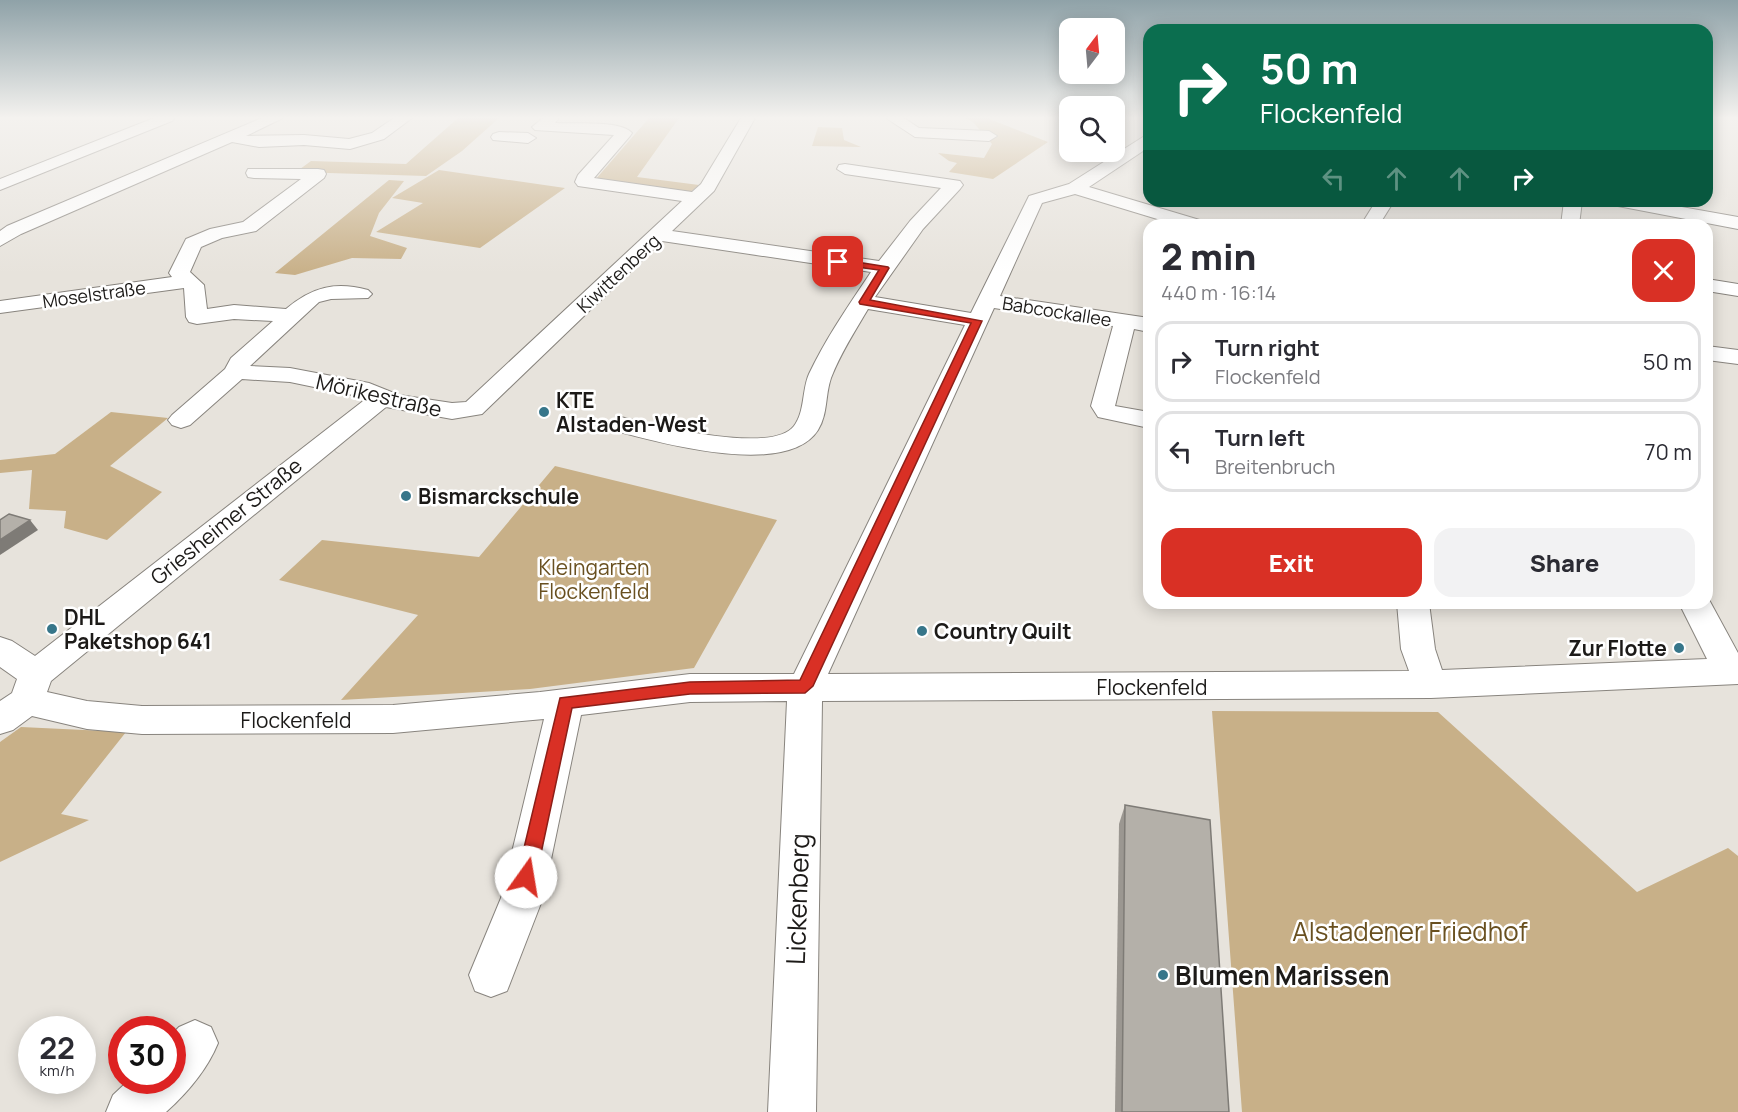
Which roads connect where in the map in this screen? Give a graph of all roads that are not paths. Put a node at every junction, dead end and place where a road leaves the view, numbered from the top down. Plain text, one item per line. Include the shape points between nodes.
1 (38, 170) edge
2 (153, 170) edge
3 (592, 170) edge
4 (719, 170) edge
5 (845, 170) dead end
6 (1103, 170) edge
7 (254, 173) dead end
8 (0, 185) edge
9 (1075, 188) junction
10 (696, 198) junction
11 (1651, 207) edge
12 (1176, 219) edge
13 (1738, 223) edge
14 (658, 235) junction
15 (2, 236) edge
16 (884, 268) junction
17 (187, 281) junction
18 (1713, 286) edge
19 (1738, 290) edge
20 (361, 294) dead end
21 (864, 302) junction
22 (0, 307) edge
23 (983, 311) junction
24 (290, 316) junction
25 (1137, 323) edge
26 (1713, 354) edge
27 (1738, 357) edge
28 (236, 372) junction
29 (382, 398) junction
30 (467, 411) joint
31 (1143, 419) edge
32 (181, 420) dead end
33 (621, 425) dead end
34 (1414, 609) edge
35 (1698, 609) edge
36 (0, 650) edge
37 (1736, 671) edge
38 (1431, 685) junction
39 (805, 686) junction
40 (21, 698) edge
41 (566, 703) junction
42 (491, 975) dead end
43 (150, 1094) edge
44 (130, 1112) edge
45 (792, 1112) edge

1 - 8 street
2 - 15 street
3 - 10 street via 584,182
4 - 10 street, Kiwittenberg
5 - 16 street via 954,185
6 - 9 street
7 - 17 street via 318,174 249,227 217,233 193,243 179,273
9 - 12 street
9 - 23 street via 1035,200
10 - 14 street, Kiwittenberg
11 - 13 street
14 - 16 street
14 - 30 street, Kiwittenberg
16 - 21 street
17 - 22 street, Moselstraße
17 - 24 street via 194,285 196,317 234,312
18 - 19 street
20 - 24 street via 321,295
21 - 23 street, Babcockallee
21 - 33 street via 820,376 807,426 793,439 764,445 698,443
23 - 25 street, Babcockallee
23 - 39 street
24 - 28 street via 239,363
25 - 31 street, Babcockallee via 1103,406 1118,416
26 - 27 street
28 - 29 street, Mörikestraße via 290,375 369,390
28 - 32 street
29 - 30 street, Mörikestraße
29 - 40 street, Griesheimer Straße
34 - 38 street via 1418,649
35 - 37 street via 1721,655
36 - 40 street
37 - 38 street, Flockenfeld
38 - 39 street, Flockenfeld
39 - 41 street, Flockenfeld via 690,688
39 - 45 street, Lickenberg
40 - 41 street, Flockenfeld via 87,714 142,720 415,718
41 - 42 street via 522,898
43 - 44 street

